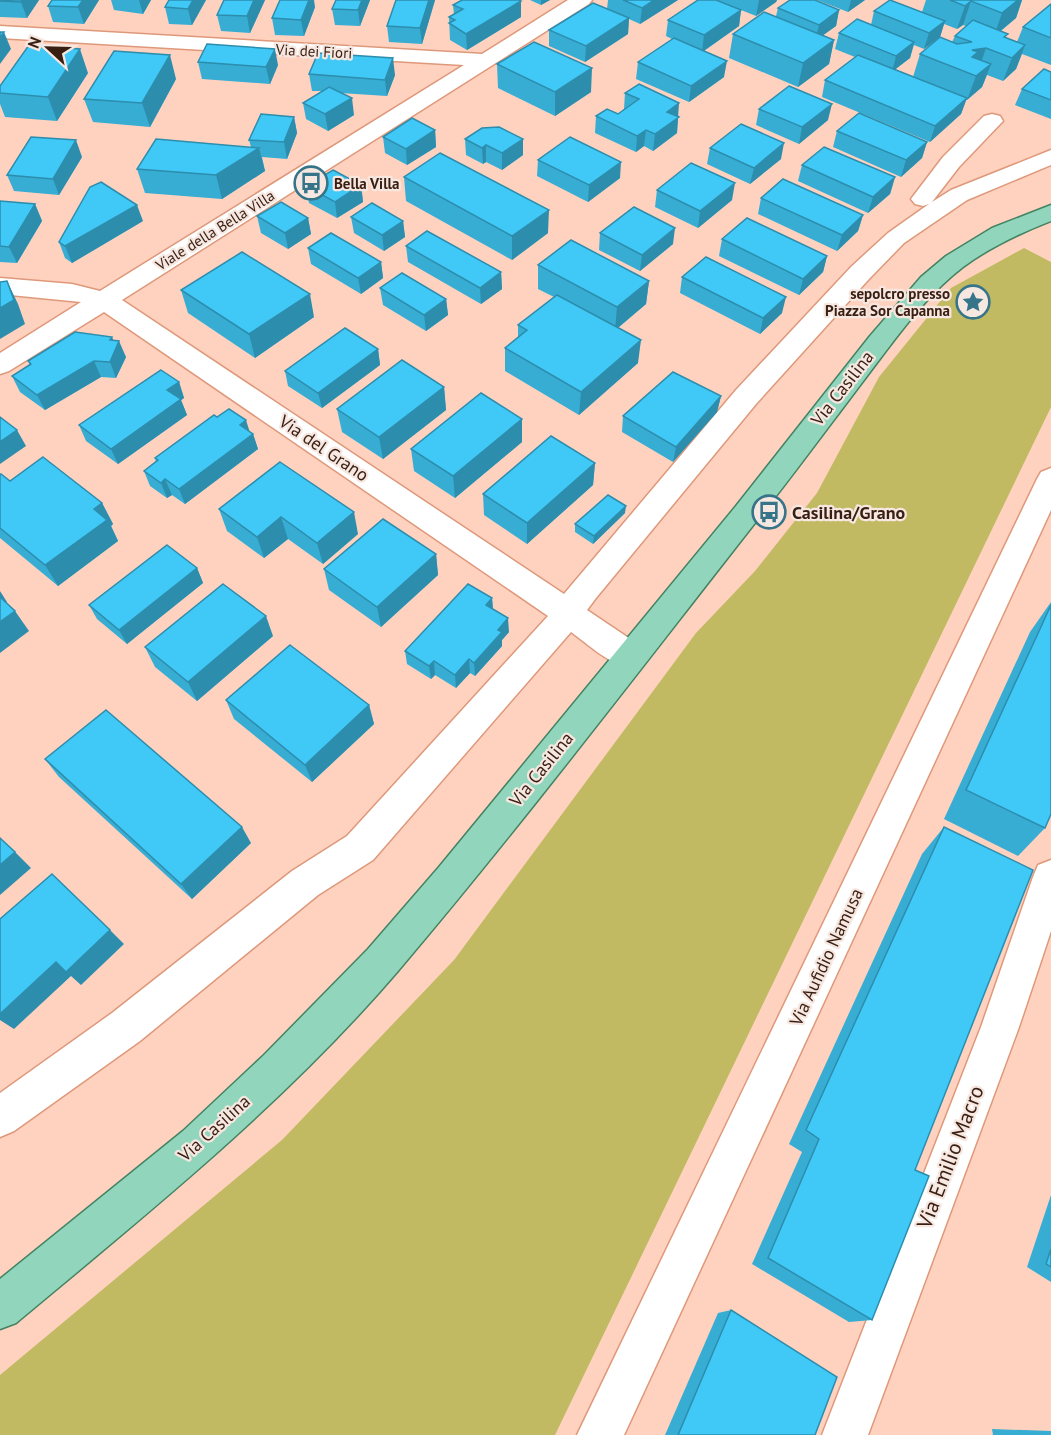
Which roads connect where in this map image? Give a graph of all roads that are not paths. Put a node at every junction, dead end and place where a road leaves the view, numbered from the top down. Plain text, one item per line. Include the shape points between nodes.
1 (582, 0) edge
2 (0, 32) edge
3 (485, 60) junction
4 (992, 121) dead end
5 (1051, 157) edge
6 (951, 162) junction
7 (992, 180) junction
8 (922, 199) dead end
9 (1049, 214) edge
10 (0, 286) edge
11 (104, 300) junction
12 (0, 365) edge
13 (1051, 479) edge
14 (568, 612) junction
15 (631, 656) junction
16 (1051, 877) edge
17 (0, 1118) edge
18 (0, 1307) edge
19 (600, 1435) edge
20 (845, 1435) edge

1 - 3 street, Viale della Bella Villa
2 - 3 street, Via dei Fiori via 57,36 47,52 180,60 189,45
3 - 11 street, Viale della Bella Villa
4 - 6 street
5 - 7 street
6 - 7 street
6 - 8 street
7 - 14 street via 932,212 896,238 860,273 746,397
9 - 15 main road, Via Casilina via 987,240 922,290
10 - 11 street, Via del Grano via 72,292
11 - 12 street, Viale della Bella Villa
11 - 14 street, Via del Grano
13 - 19 street, Via Aufidio Namusa
14 - 15 street, Via del Grano
14 - 17 street via 360,848 305,883 126,1027
15 - 18 main road, Via Casilina via 438,897 327,1019 197,1145
16 - 20 street, Via Emilio Macro via 1000,1027

